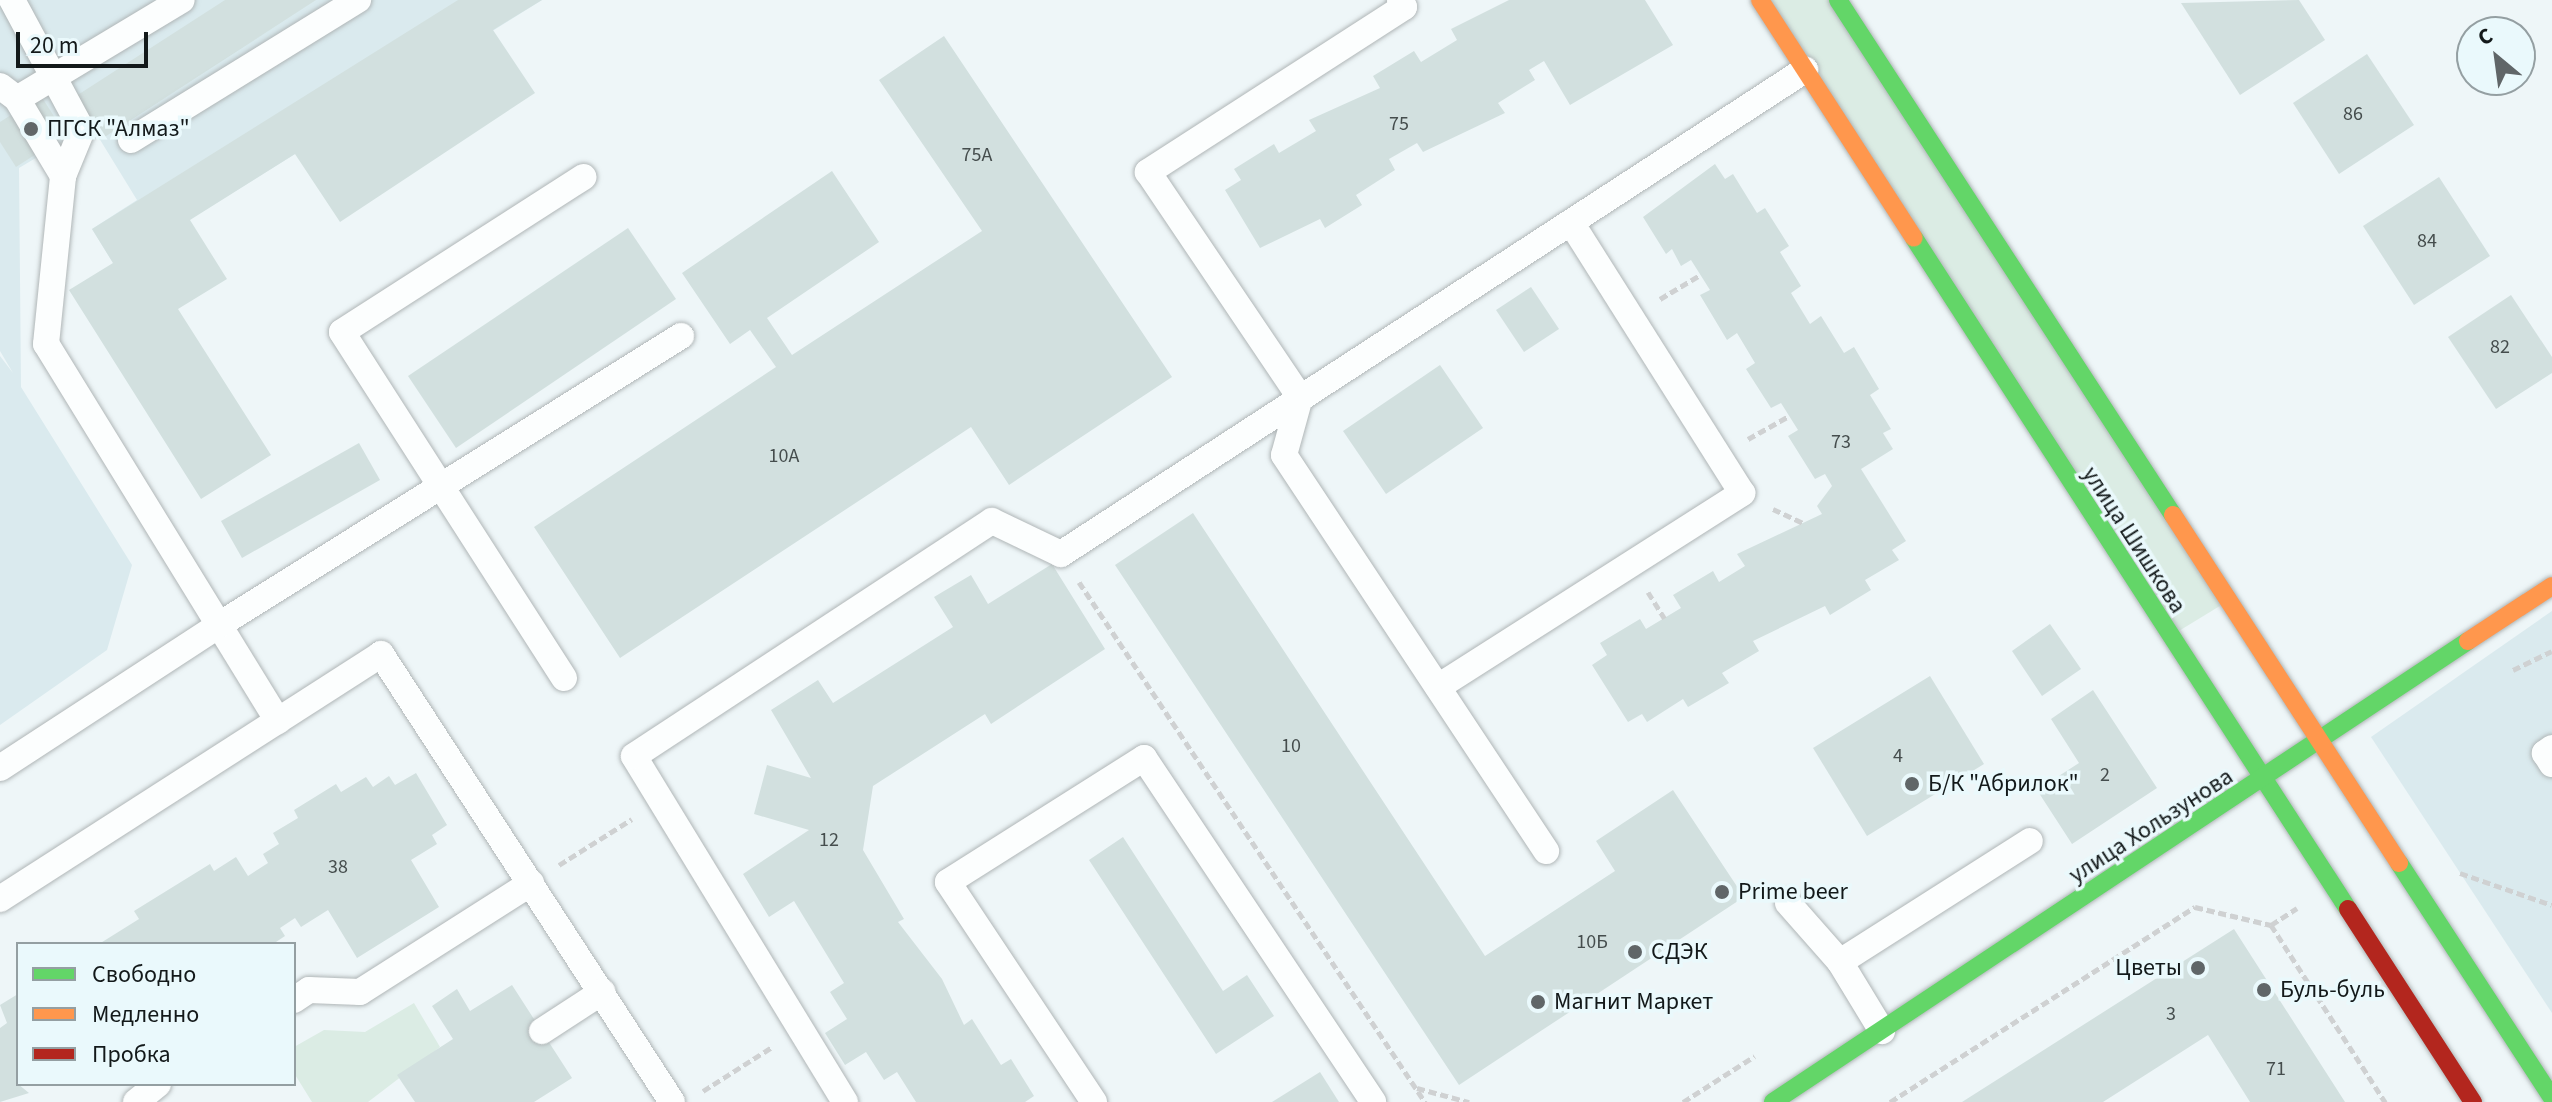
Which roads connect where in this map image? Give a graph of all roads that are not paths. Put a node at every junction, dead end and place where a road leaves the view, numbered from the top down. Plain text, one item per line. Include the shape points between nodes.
1 (12, 0) edge
2 (182, 0) edge
3 (358, 0) edge
4 (1400, 0) edge
5 (1760, 0) edge
6 (1838, 0) edge
7 (150, 10) edge
8 (1805, 70) junction
9 (51, 78) junction
10 (8, 92) edge
11 (131, 140) dead end
12 (63, 176) junction
13 (583, 177) dead end
14 (1571, 222) junction
15 (681, 336) dead end
16 (1300, 397) junction
17 (441, 486) junction
18 (2552, 586) edge
19 (219, 625) junction
20 (564, 678) dead end
21 (1438, 687) junction
22 (278, 721) junction
23 (2321, 745) junction
24 (2552, 748) edge
25 (2552, 764) edge
26 (0, 768) edge
27 (2262, 783) junction
28 (2030, 841) dead end
29 (1546, 851) dead end
30 (531, 883) junction
31 (0, 899) edge
32 (1788, 903) dead end
33 (1840, 962) junction
34 (602, 992) junction
35 (296, 999) edge
36 (542, 1031) dead end
37 (1882, 1031) junction
38 (156, 1086) edge
39 (2552, 1098) edge
40 (136, 1102) edge
41 (672, 1102) edge
42 (845, 1102) edge
43 (1094, 1102) edge
44 (1373, 1102) edge
45 (1773, 1102) edge
46 (2473, 1102) edge

1 - 9 lane
2 - 7 lane
3 - 11 lane
4 - 16 lane via 1404,7 1148,172
5 - 8 main road, улица Шишкова
6 - 23 main road, улица Шишкова
7 - 9 lane
8 - 14 lane
8 - 27 main road, улица Шишкова
9 - 10 lane
9 - 12 lane via 82,130
10 - 12 lane
12 - 19 lane via 46,344
13 - 17 lane via 342,332
14 - 16 lane
14 - 21 lane via 1742,493
15 - 17 lane
16 - 21 lane via 1284,455
16 - 42 lane via 1061,554 992,521 634,756 797,1032
17 - 19 lane
17 - 20 lane
18 - 23 main road, улица Хользунова
19 - 22 lane
19 - 26 lane
21 - 29 lane
22 - 30 lane via 381,654
22 - 31 lane
23 - 27 main road, улица Хользунова
23 - 39 main road, улица Шишкова
24 - 25 lane via 2545,753
27 - 37 main road, улица Хользунова
27 - 46 main road, улица Шишкова
28 - 33 lane
30 - 34 lane
30 - 35 lane via 360,992 309,990
32 - 33 lane
33 - 37 lane
34 - 36 lane
34 - 41 lane
37 - 45 main road, улица Хользунова
38 - 40 lane
43 - 44 lane via 948,882 1144,758

